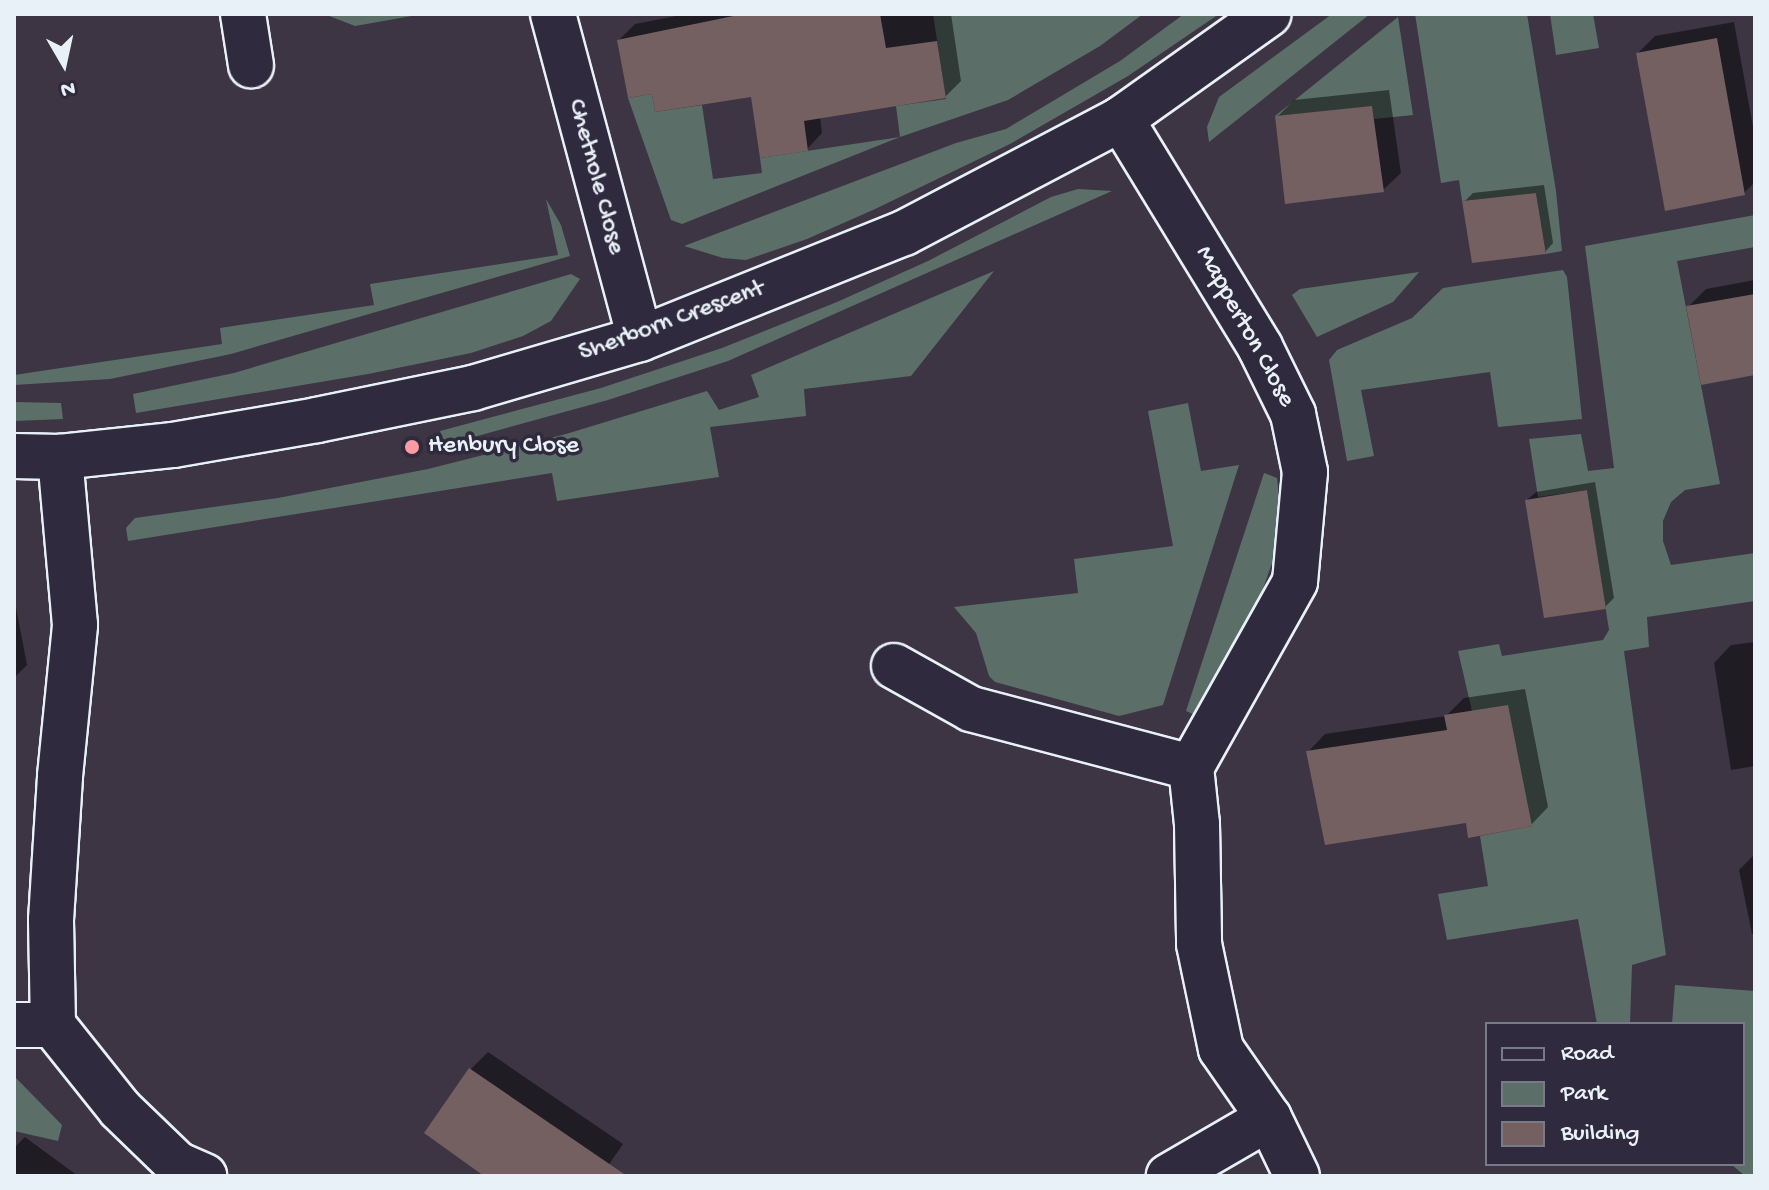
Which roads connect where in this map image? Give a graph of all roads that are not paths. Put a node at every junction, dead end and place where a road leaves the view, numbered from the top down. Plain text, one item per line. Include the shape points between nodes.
1 (243, 14) edge
2 (553, 14) edge
3 (1269, 14) edge
4 (251, 65) dead end
5 (1121, 119) junction
6 (640, 339) junction
7 (14, 456) edge
8 (60, 457) junction
9 (894, 666) dead end
10 (1191, 767) junction
11 (34, 1025) edge
12 (1269, 1118) junction
13 (204, 1176) edge
14 (1169, 1176) edge
15 (1297, 1176) edge

1 - 4 street
2 - 6 street, Chetnole Close
3 - 5 street, Sherborn Crescent
5 - 6 street, Sherborn Crescent via 904,233
5 - 10 street, Mapperton Close via 1260,347 1293,414 1305,472 1295,582
6 - 8 street, Sherborn Crescent via 473,388 317,420 173,445
7 - 8 street, Sherborn Crescent
8 - 11 street via 75,625 51,920
9 - 10 street via 971,709
10 - 12 street via 1199,944 1221,1049
11 - 13 street via 177,1164
12 - 14 street
12 - 15 street

